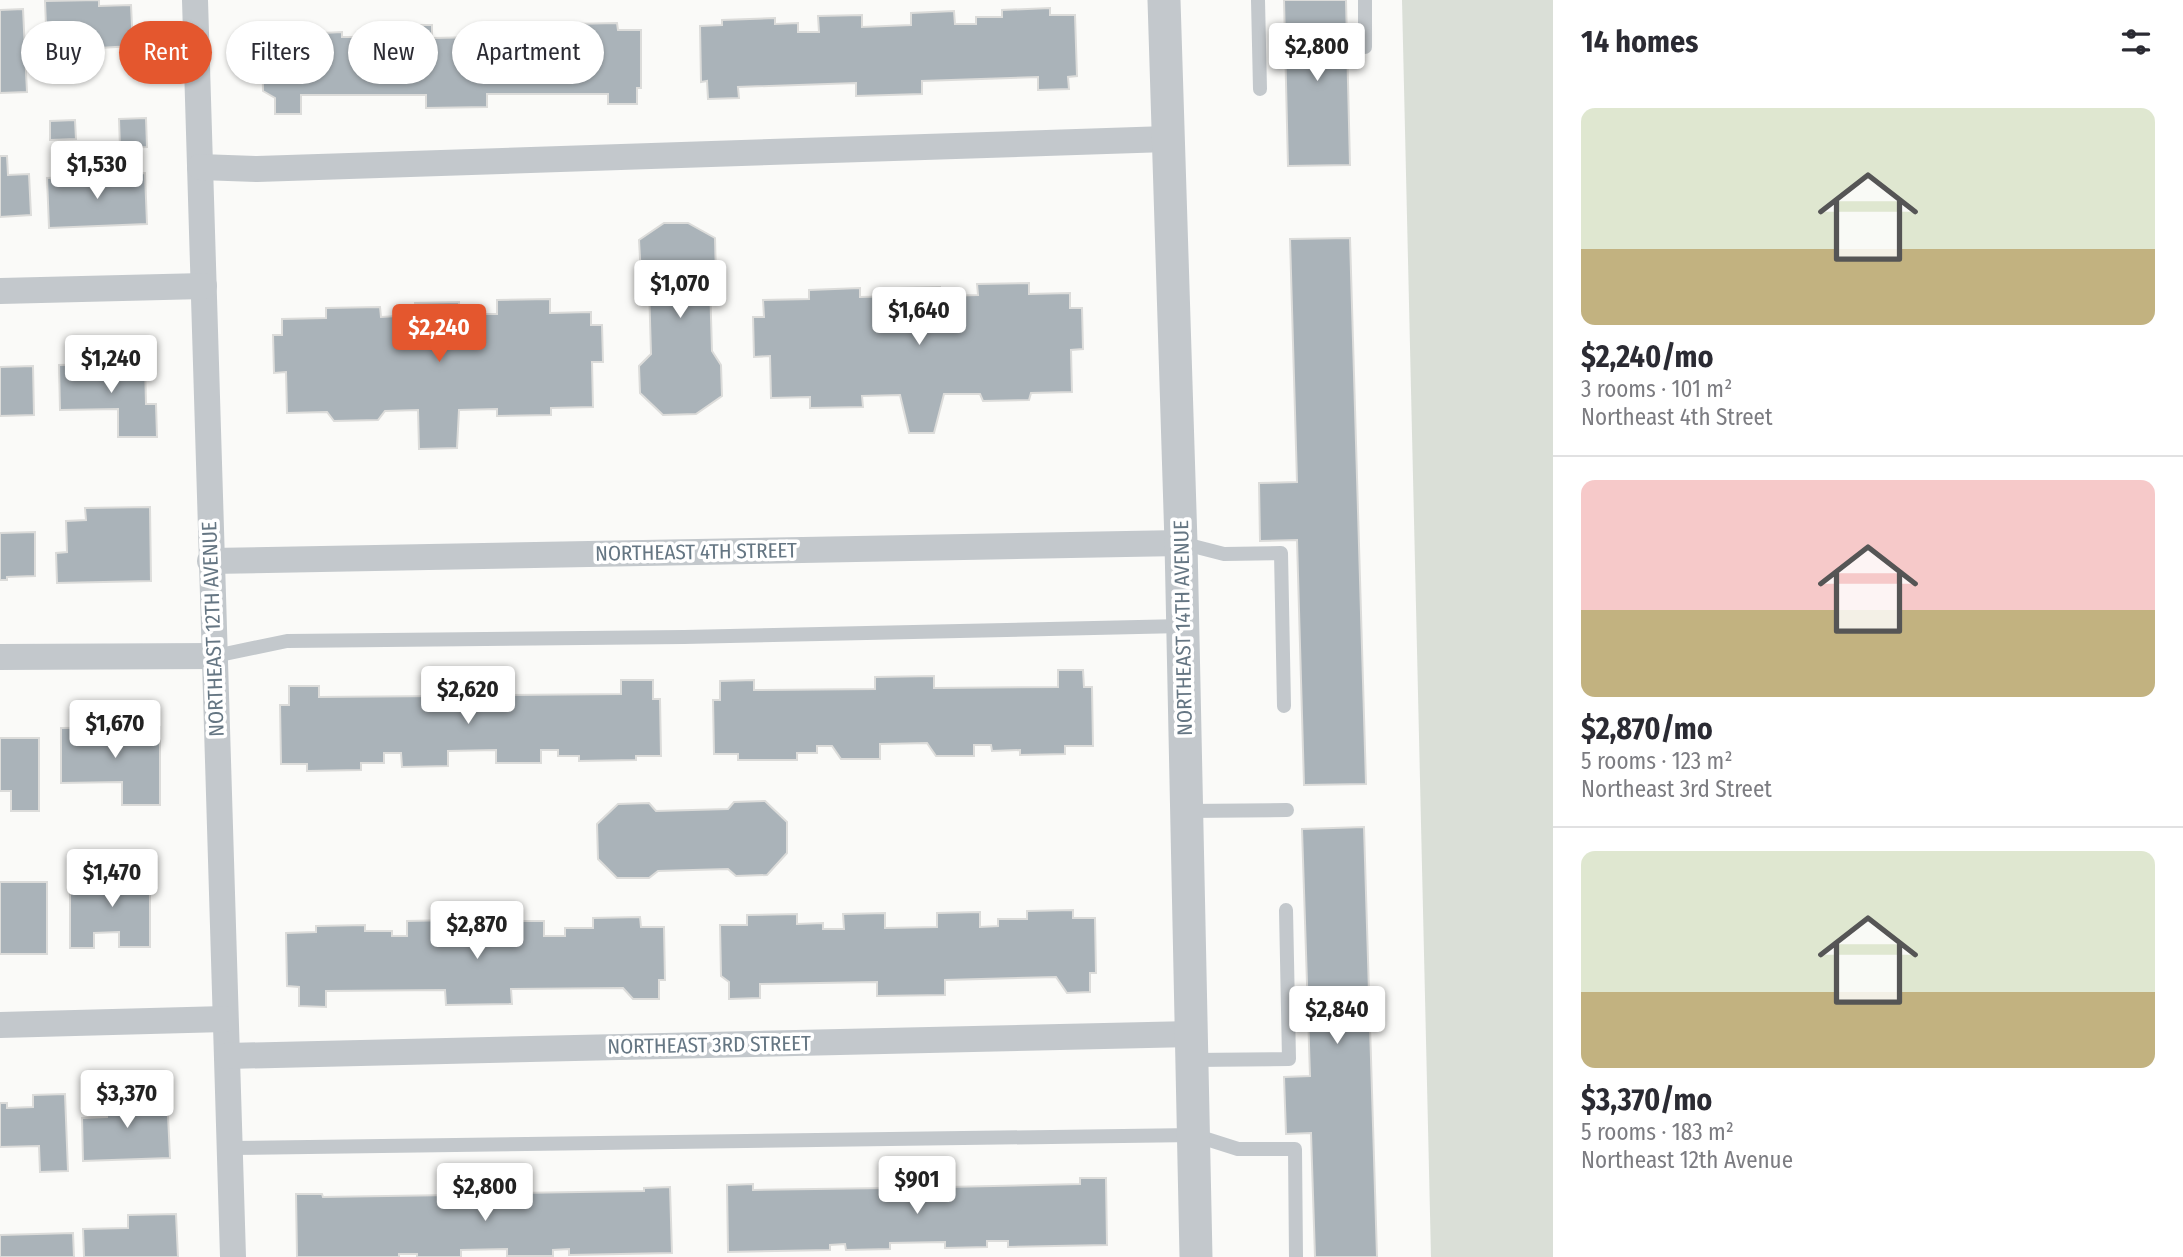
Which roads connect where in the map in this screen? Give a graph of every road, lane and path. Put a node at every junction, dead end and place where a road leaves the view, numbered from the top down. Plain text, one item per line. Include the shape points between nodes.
1 (195, 0) edge
2 (1164, 0) edge
3 (1258, 0) edge
4 (1365, 0) edge
5 (1365, 47) dead end
6 (1260, 89) dead end
7 (1167, 139) junction
8 (200, 167) junction
9 (204, 286) junction
10 (0, 291) edge
11 (1181, 543) junction
12 (210, 561) junction
13 (1183, 626) junction
14 (215, 656) junction
15 (0, 657) edge
16 (1284, 706) dead end
17 (1287, 810) dead end
18 (1187, 811) junction
19 (1286, 910) dead end
20 (225, 1019) junction
21 (0, 1025) edge
22 (1192, 1047) junction
23 (227, 1056) junction
24 (1194, 1135) junction
25 (229, 1148) junction
26 (233, 1257) edge
27 (1196, 1257) edge
28 (1296, 1257) edge

1 - 8 street, NORTHEAST 12TH AVENUE
2 - 7 street, NORTHEAST 14TH AVENUE
3 - 6 lane
4 - 5 lane
7 - 8 street via 257,169
7 - 11 street, NORTHEAST 14TH AVENUE
8 - 9 street, NORTHEAST 12TH AVENUE
9 - 10 street
9 - 12 street, NORTHEAST 12TH AVENUE
11 - 12 street, NORTHEAST 4TH STREET
11 - 13 street, NORTHEAST 14TH AVENUE
11 - 16 lane via 1224,554 1281,553
12 - 14 street, NORTHEAST 12TH AVENUE
13 - 14 lane via 287,641
13 - 18 street, NORTHEAST 14TH AVENUE
14 - 15 street
14 - 20 street, NORTHEAST 12TH AVENUE
17 - 18 lane
18 - 22 street, NORTHEAST 14TH AVENUE
19 - 22 lane via 1289,1059
20 - 21 street
20 - 23 street, NORTHEAST 12TH AVENUE
22 - 23 street, NORTHEAST 3RD STREET
22 - 24 street, NORTHEAST 14TH AVENUE
23 - 25 street, NORTHEAST 12TH AVENUE
24 - 25 lane
24 - 27 street, NORTHEAST 14TH AVENUE
24 - 28 lane via 1238,1149 1295,1149
25 - 26 street, NORTHEAST 12TH AVENUE

